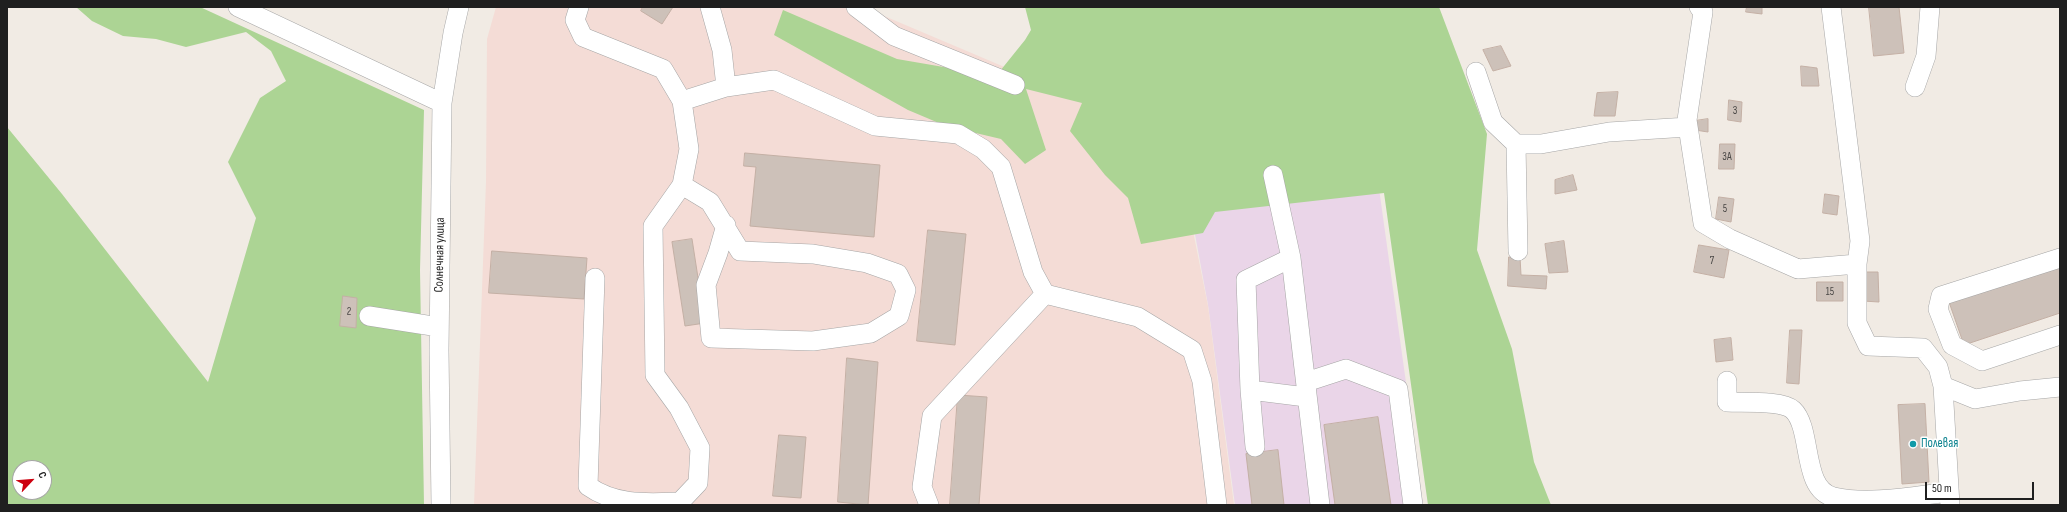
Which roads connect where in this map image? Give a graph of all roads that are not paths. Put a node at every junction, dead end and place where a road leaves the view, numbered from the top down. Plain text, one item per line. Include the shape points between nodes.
1 (238, 7) edge
2 (459, 7) edge
3 (579, 7) edge
4 (710, 7) edge
5 (856, 7) edge
6 (1699, 7) edge
7 (1831, 7) edge
8 (1930, 7) edge
9 (1476, 72) dead end
10 (1015, 85) dead end
11 (726, 87) junction
12 (1915, 87) dead end
13 (682, 101) junction
14 (442, 103) junction
15 (1688, 127) junction
16 (1516, 144) junction
17 (1274, 176) dead end
18 (682, 185) junction
19 (726, 225) junction
20 (1518, 251) dead end
21 (1291, 258) junction
22 (2060, 258) edge
23 (1857, 264) junction
24 (595, 278) dead end
25 (1045, 294) junction
26 (369, 316) dead end
27 (439, 327) junction
28 (2060, 336) edge
29 (1727, 381) dead end
30 (1943, 386) junction
31 (2060, 387) edge
32 (1250, 390) junction
33 (1306, 390) junction
34 (1255, 446) dead end
35 (1949, 499) edge
36 (441, 505) edge
37 (929, 505) edge
38 (1217, 505) edge
39 (1320, 505) edge
40 (1413, 505) edge

1 - 14 street
2 - 14 street, Солнечная улица
3 - 13 street via 575,20 583,37 663,69
4 - 11 street via 722,50
5 - 10 street via 894,36
6 - 15 street via 1703,12
7 - 23 street via 1860,241
8 - 12 street via 1926,56
9 - 16 street via 1493,122
11 - 13 street
11 - 25 street via 774,80 875,126 958,134 983,149 1001,167 1033,272
13 - 18 street via 689,149
14 - 27 street, Солнечная улица
15 - 16 street via 1609,132 1541,144
15 - 23 street via 1703,222 1730,239 1798,269
16 - 20 street
17 - 21 street
18 - 19 street via 710,202
18 - 24 street via 654,226 655,375 679,408 700,448 698,483 680,502 640,504 601,495 588,486
19 - 19 street via 740,251 813,254 867,263 898,274 906,290 900,316 871,333 813,341 711,338 706,285
21 - 32 street via 1246,280
21 - 33 street
22 - 28 street via 1942,296 1938,309 1952,345 1982,361
23 - 30 street via 1857,322 1868,346 1923,348 1938,367
25 - 37 street via 932,416 922,487
25 - 38 street via 1138,317 1192,350 1202,381
26 - 27 street
27 - 36 street, Солнечная улица
29 - 35 street via 1727,402 1778,404 1792,410 1802,426 1810,470 1820,488 1832,497 1870,500
30 - 31 street via 1975,399
30 - 35 street
32 - 33 street
32 - 34 street
33 - 39 street
33 - 40 street via 1346,369 1398,389

